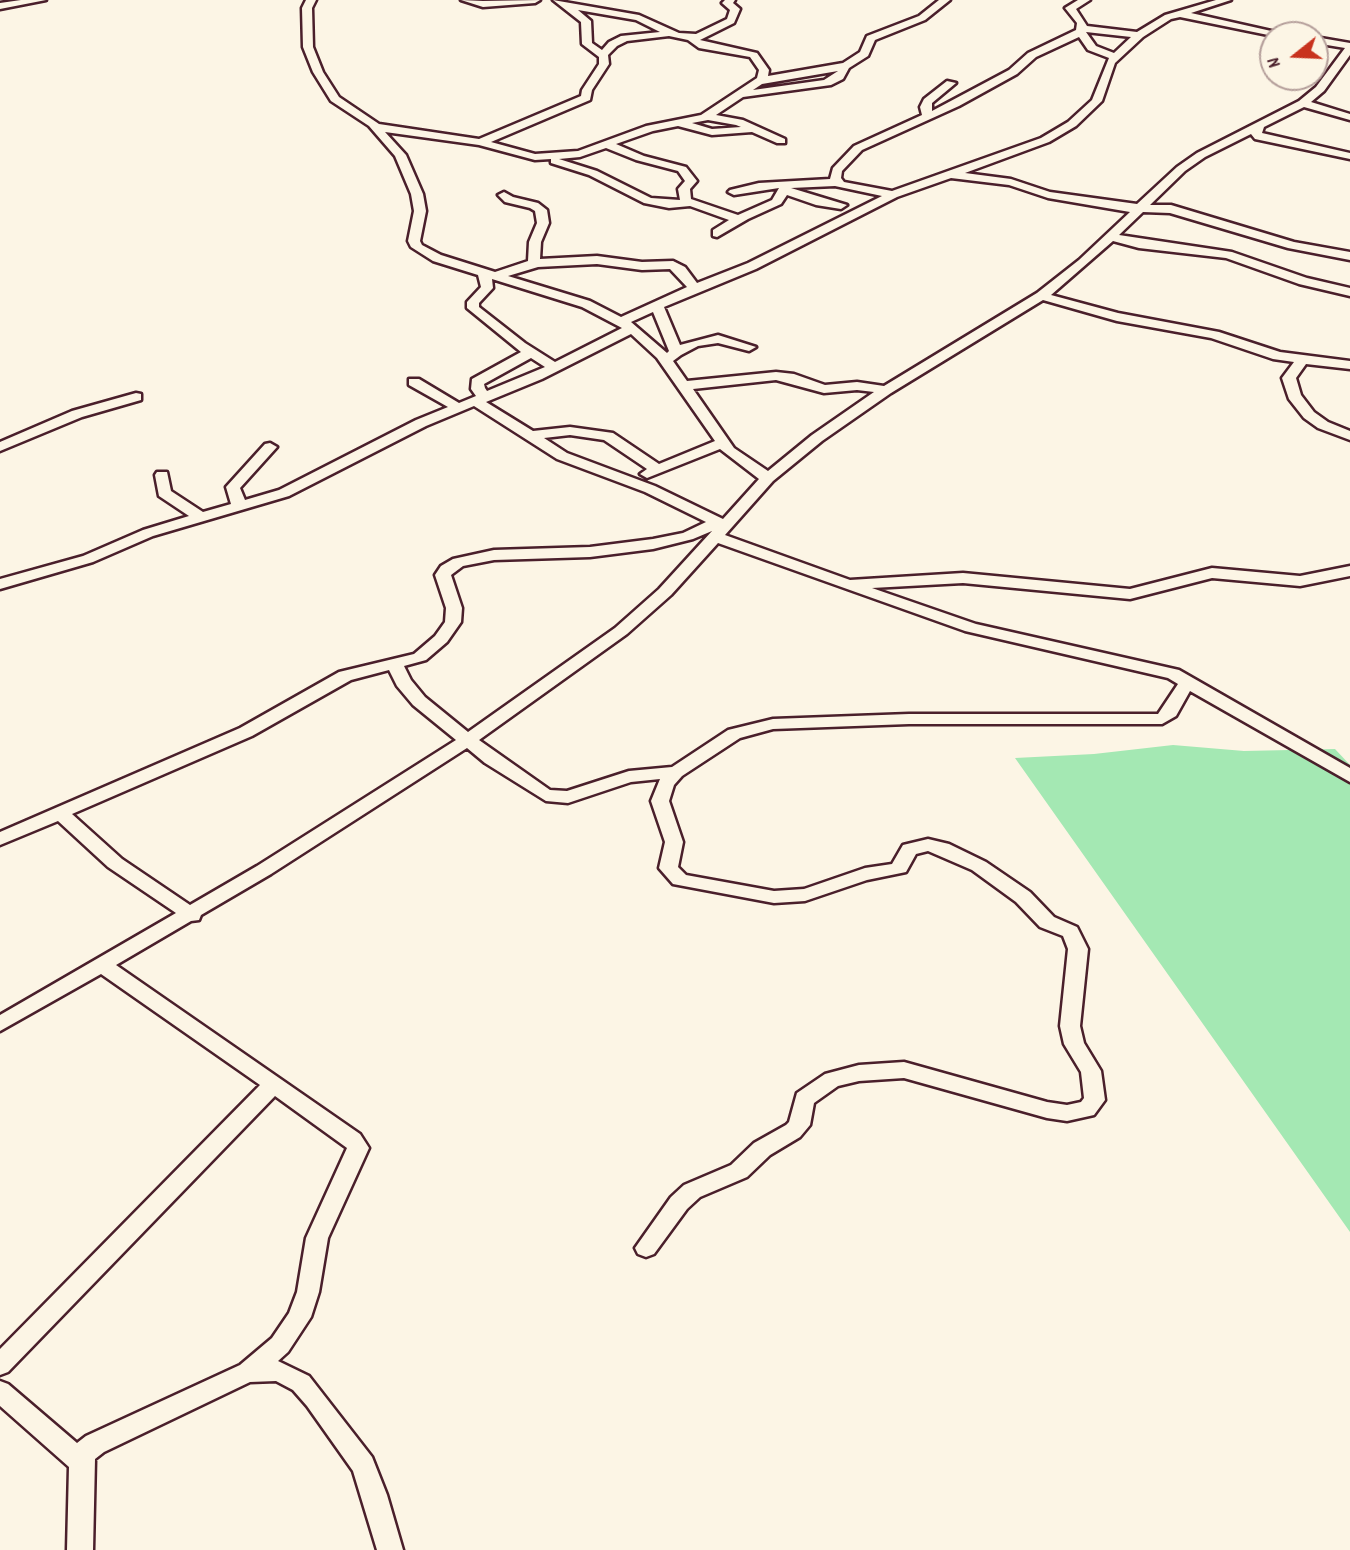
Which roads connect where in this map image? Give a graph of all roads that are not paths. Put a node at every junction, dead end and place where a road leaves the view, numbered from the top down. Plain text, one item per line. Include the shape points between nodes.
1 (41, 0) edge
2 (311, 0) edge
3 (466, 0) edge
4 (535, 0) edge
5 (730, 0) edge
6 (945, 0) edge
7 (1086, 0) edge
8 (1226, 0) edge
9 (561, 2) edge
10 (0, 6) edge
11 (1179, 14) junction
12 (1081, 30) junction
13 (1259, 30) edge
14 (1139, 35) junction
15 (677, 36) junction
16 (695, 37) junction
17 (1329, 43) edge
18 (1350, 47) edge
19 (603, 55) junction
20 (1116, 57) junction
21 (846, 66) junction
22 (762, 80) junction
23 (934, 80) dead end
24 (951, 83) junction
25 (977, 90) junction
26 (744, 94) junction
27 (1303, 103) junction
28 (928, 115) junction
29 (708, 117) junction
30 (1350, 117) edge
31 (682, 124) junction
32 (1259, 125) junction
33 (377, 127) junction
34 (752, 129) junction
35 (426, 136) junction
36 (781, 141) dead end
37 (480, 142) junction
38 (608, 145) junction
39 (1350, 156) edge
40 (401, 157) junction
41 (544, 158) junction
42 (953, 175) junction
43 (841, 184) junction
44 (786, 188) junction
45 (734, 192) dead end
46 (504, 195) dead end
47 (893, 195) junction
48 (689, 203) junction
49 (841, 205) junction
50 (1137, 209) junction
51 (738, 219) junction
52 (851, 219) junction
53 (717, 233) dead end
54 (1108, 236) junction
55 (1350, 256) edge
56 (534, 264) junction
57 (484, 271) junction
58 (499, 275) junction
59 (695, 288) junction
60 (1350, 292) edge
61 (1041, 296) junction
62 (657, 305) junction
63 (627, 325) junction
64 (748, 347) dead end
65 (530, 353) junction
66 (670, 356) junction
67 (1302, 360) junction
68 (1350, 365) edge
69 (555, 368) junction
70 (414, 382) dead end
71 (682, 386) junction
72 (886, 390) junction
73 (136, 397) dead end
74 (479, 398) junction
75 (457, 407) junction
76 (527, 436) junction
77 (1350, 436) edge
78 (722, 443) junction
79 (0, 447) edge
80 (270, 447) dead end
81 (658, 470) junction
82 (162, 475) dead end
83 (768, 478) junction
84 (627, 480) junction
85 (239, 505) junction
86 (201, 517) junction
87 (720, 529) junction
88 (1350, 571) edge
89 (0, 584) edge
90 (848, 584) junction
91 (394, 665) junction
92 (1188, 681) junction
93 (468, 739) junction
94 (1350, 776) edge
95 (665, 777) junction
96 (62, 815) junction
97 (0, 839) edge
98 (192, 915) junction
99 (104, 966) junction
100 (0, 1024) edge
101 (272, 1085) junction
102 (646, 1248) dead end
103 (10, 1343) edge
104 (0, 1365) edge
105 (248, 1372) junction
106 (0, 1391) edge
107 (81, 1462) junction
108 (80, 1550) edge
109 (390, 1550) edge

1 - 10 street
2 - 33 street via 305,19 308,47 324,83 335,99
3 - 4 street via 484,4
5 - 16 street via 732,21
6 - 21 street via 922,18 871,38 864,54
7 - 12 street via 1070,8 1080,19
8 - 11 street
9 - 15 street via 644,19
9 - 19 street via 586,21 587,44
11 - 13 street
11 - 14 street
12 - 14 street
12 - 20 street via 1092,48
12 - 25 street
14 - 20 street
15 - 16 street
15 - 19 street via 631,37 613,44
16 - 22 street via 698,44 756,56 764,71
17 - 18 street
18 - 27 street via 1329,79
19 - 37 street via 604,64 585,100
20 - 42 street via 1097,101 1072,124 1022,150
21 - 22 street
21 - 26 street via 839,77 827,83
22 - 26 street
23 - 24 street
24 - 25 street
24 - 28 street via 926,104
25 - 28 street
26 - 29 street
27 - 30 street
27 - 32 street
28 - 43 street via 858,148 837,170
29 - 31 street
29 - 34 street
31 - 34 street via 712,132
31 - 38 street via 650,128
32 - 39 street via 1259,137
32 - 50 street via 1201,155
33 - 35 street
33 - 40 street
34 - 36 street
35 - 37 street
35 - 40 street via 413,142
37 - 41 street
38 - 41 street
38 - 48 street via 685,171 691,181 684,189
40 - 57 street via 417,194 417,247 437,258
41 - 48 street via 593,173 648,201
42 - 47 street
42 - 50 street via 1011,182 1048,195
43 - 44 street
43 - 47 street
43 - 49 street
44 - 45 street via 759,186
44 - 49 street via 816,201
44 - 51 street via 778,202
46 - 56 street via 541,210 543,223 535,242
47 - 52 street
48 - 51 street
49 - 52 street
50 - 54 street
50 - 55 street via 1165,208 1292,245
51 - 53 street
52 - 59 street via 734,275
54 - 60 street via 1228,255
54 - 61 street
56 - 58 street
56 - 59 street via 581,259 642,266 671,264
57 - 58 street
57 - 65 street via 487,288 472,306
58 - 63 street via 586,303
59 - 62 street
61 - 67 street
61 - 72 street
62 - 63 street
62 - 66 street
63 - 66 street
63 - 69 street
64 - 66 street via 718,339 688,345
65 - 69 street
65 - 74 street via 477,382
66 - 71 street
67 - 68 street
67 - 77 street via 1289,378 1294,396 1323,425
69 - 74 street
70 - 75 street
71 - 72 street via 776,376 824,389
71 - 78 street
72 - 83 street
73 - 79 street via 65,418
74 - 75 street
74 - 76 street
75 - 85 street via 284,493
76 - 81 street via 570,431 608,436
76 - 84 street via 577,463
78 - 81 street
78 - 83 street via 739,461
80 - 85 street via 237,481 234,492
81 - 84 street
82 - 86 street via 164,493
83 - 87 street
84 - 87 street
85 - 86 street
86 - 89 street via 88,559
87 - 90 street
87 - 91 street via 653,544 590,552 494,555 451,565 443,575 454,608 448,631 420,657
87 - 93 street via 665,592 621,631
88 - 90 street via 1300,581 1212,573 1130,594 963,578
90 - 92 street via 971,628 1160,670
91 - 93 street via 419,701
91 - 96 street via 345,676 246,732
92 - 94 street
92 - 95 street via 1162,719 773,724 734,734
93 - 95 street via 515,777 558,798 582,795 629,777
93 - 98 street
95 - 102 street via 660,802 674,842 667,863 680,880 774,897 805,895 865,874 899,868 909,849 928,845 979,866 1023,897 1047,922 1070,932 1076,941 1070,1026 1074,1044 1091,1071 1095,1100 1087,1109 1047,1110 904,1070 832,1080 804,1100 799,1125 793,1131 762,1149 739,1171 692,1191
96 - 97 street
96 - 98 street via 115,863
98 - 99 street
99 - 100 street
99 - 101 street
101 - 103 street
101 - 105 street via 358,1148 317,1238 299,1317 280,1345
103 - 104 street
105 - 107 street via 95,1444
105 - 109 street via 279,1371 301,1383 315,1399 363,1465
106 - 107 street
107 - 108 street

